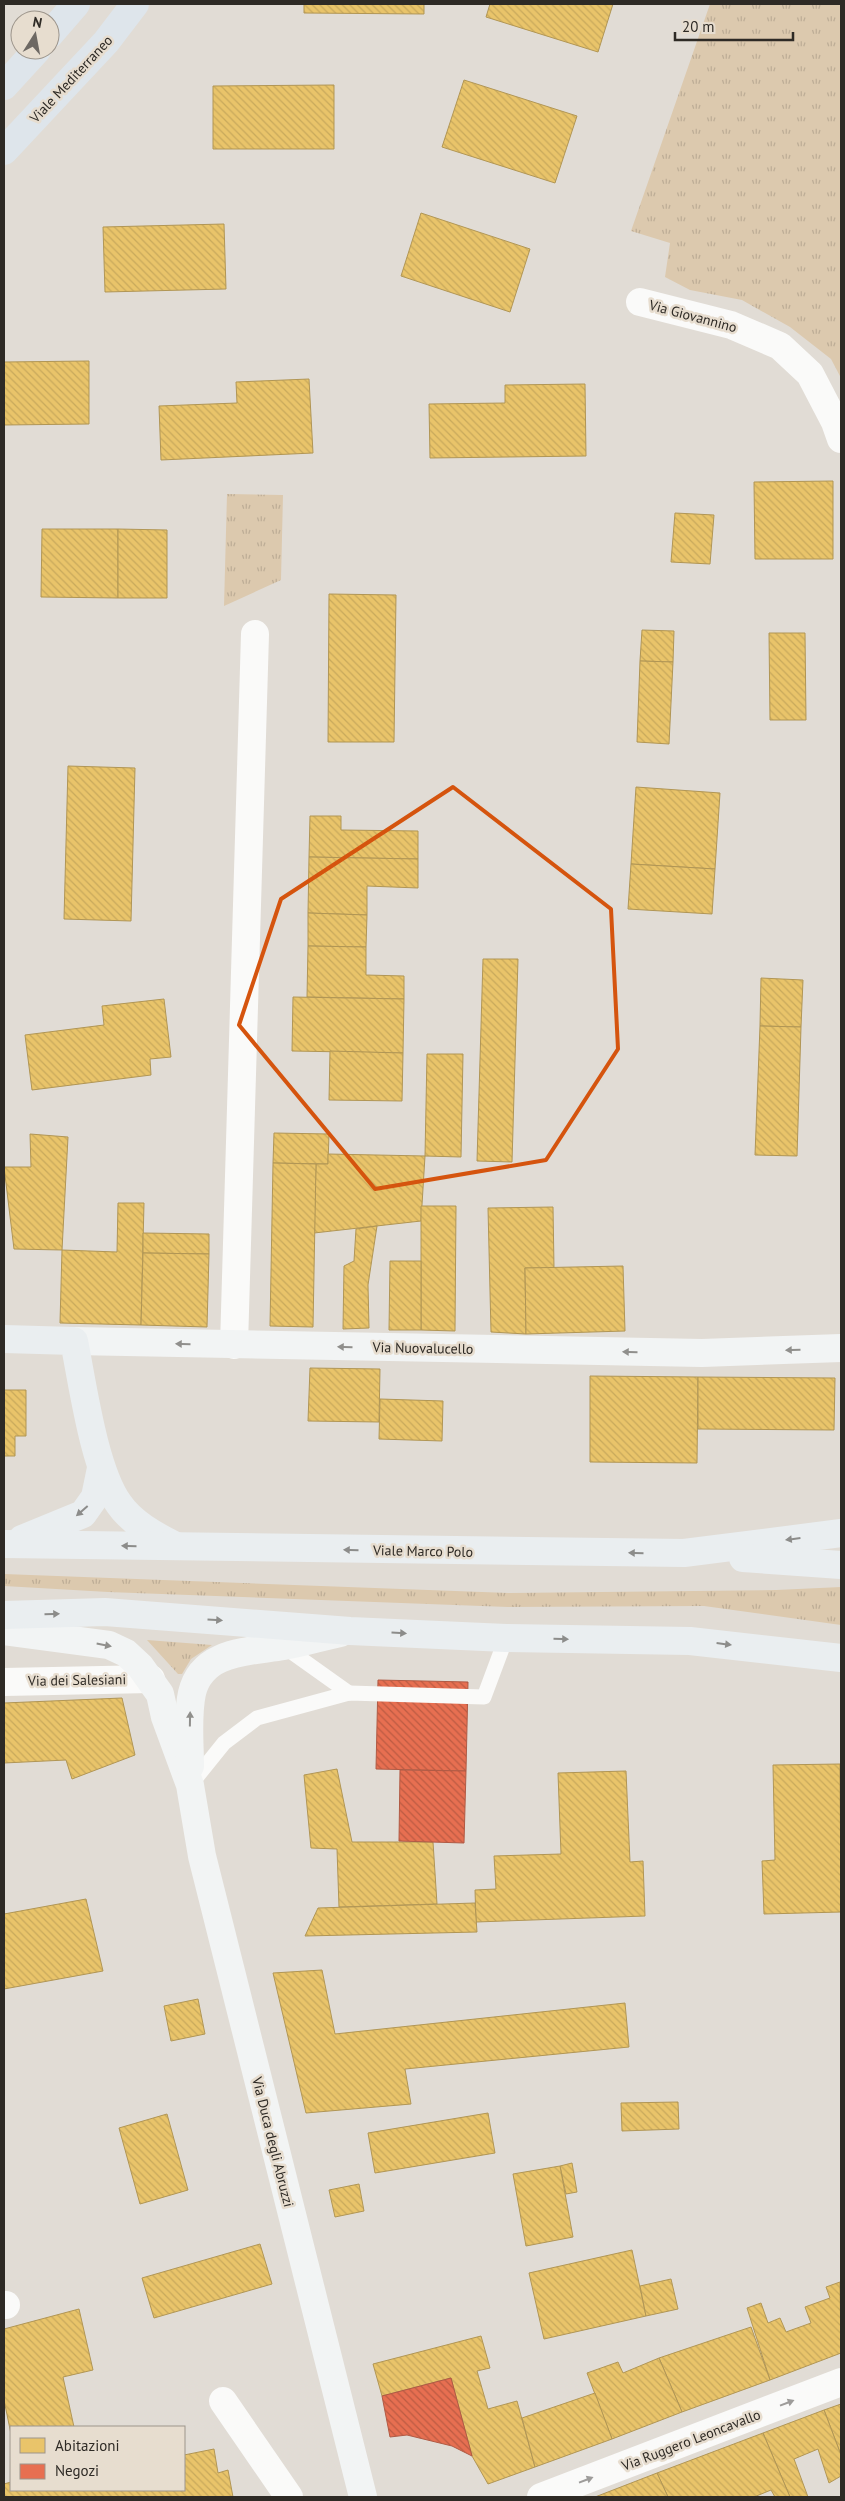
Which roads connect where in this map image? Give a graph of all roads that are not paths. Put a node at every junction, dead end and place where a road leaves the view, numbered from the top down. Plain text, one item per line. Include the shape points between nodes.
1 (76, 4) edge
2 (135, 4) edge
3 (60, 22) edge
4 (28, 60) edge
5 (4, 86) edge
6 (4, 151) edge
7 (640, 302) dead end
8 (841, 440) edge
9 (255, 634) dead end
10 (4, 1337) edge
11 (74, 1341) junction
12 (234, 1345) junction
13 (841, 1348) edge
14 (101, 1468) junction
15 (841, 1533) edge
16 (6, 1544) edge
17 (178, 1546) junction
18 (684, 1553) junction
19 (841, 1565) edge
20 (4, 1615) edge
21 (4, 1631) edge
22 (350, 1631) junction
23 (506, 1638) junction
24 (283, 1646) junction
25 (841, 1658) edge
26 (150, 1679) junction
27 (4, 1682) edge
28 (349, 1693) junction
29 (190, 1785) junction
30 (841, 2382) edge
31 (223, 2401) dead end
32 (288, 2497) edge
33 (364, 2497) edge
34 (541, 2497) edge

1 - 3 highway
2 - 6 highway, Viale Mediterraneo via 106,42
4 - 5 highway
7 - 8 street, Via Giovannino via 731,325 780,346 810,374
9 - 12 street
10 - 11 main road, Via Nuovalucello
12 -> 11 main road, Via Nuovalucello
11 - 14 main road
13 -> 12 main road, Via Nuovalucello via 702,1353
14 -> 16 main road via 95,1497 82,1514
14 - 17 main road via 119,1504 138,1524
15 -> 18 main road, Viale Marco Polo
17 -> 16 main road, Viale Marco Polo
18 -> 17 main road, Viale Marco Polo
18 - 19 main road
20 -> 22 main road via 105,1612
21 -> 26 main road via 109,1645 126,1653
22 -> 23 main road
22 - 24 main road
23 -> 25 main road via 690,1640
23 - 28 lane via 484,1697
24 - 28 lane
29 -> 24 main road via 190,1710 192,1693 200,1674 226,1655
26 - 27 street, Via dei Salesiani
26 - 29 main road via 160,1694
28 - 29 lane via 258,1718 224,1743
29 - 33 main road, Via Duca degli Abruzzi via 202,1856
34 -> 30 street, Via Ruggero Leoncavallo
31 - 32 street

